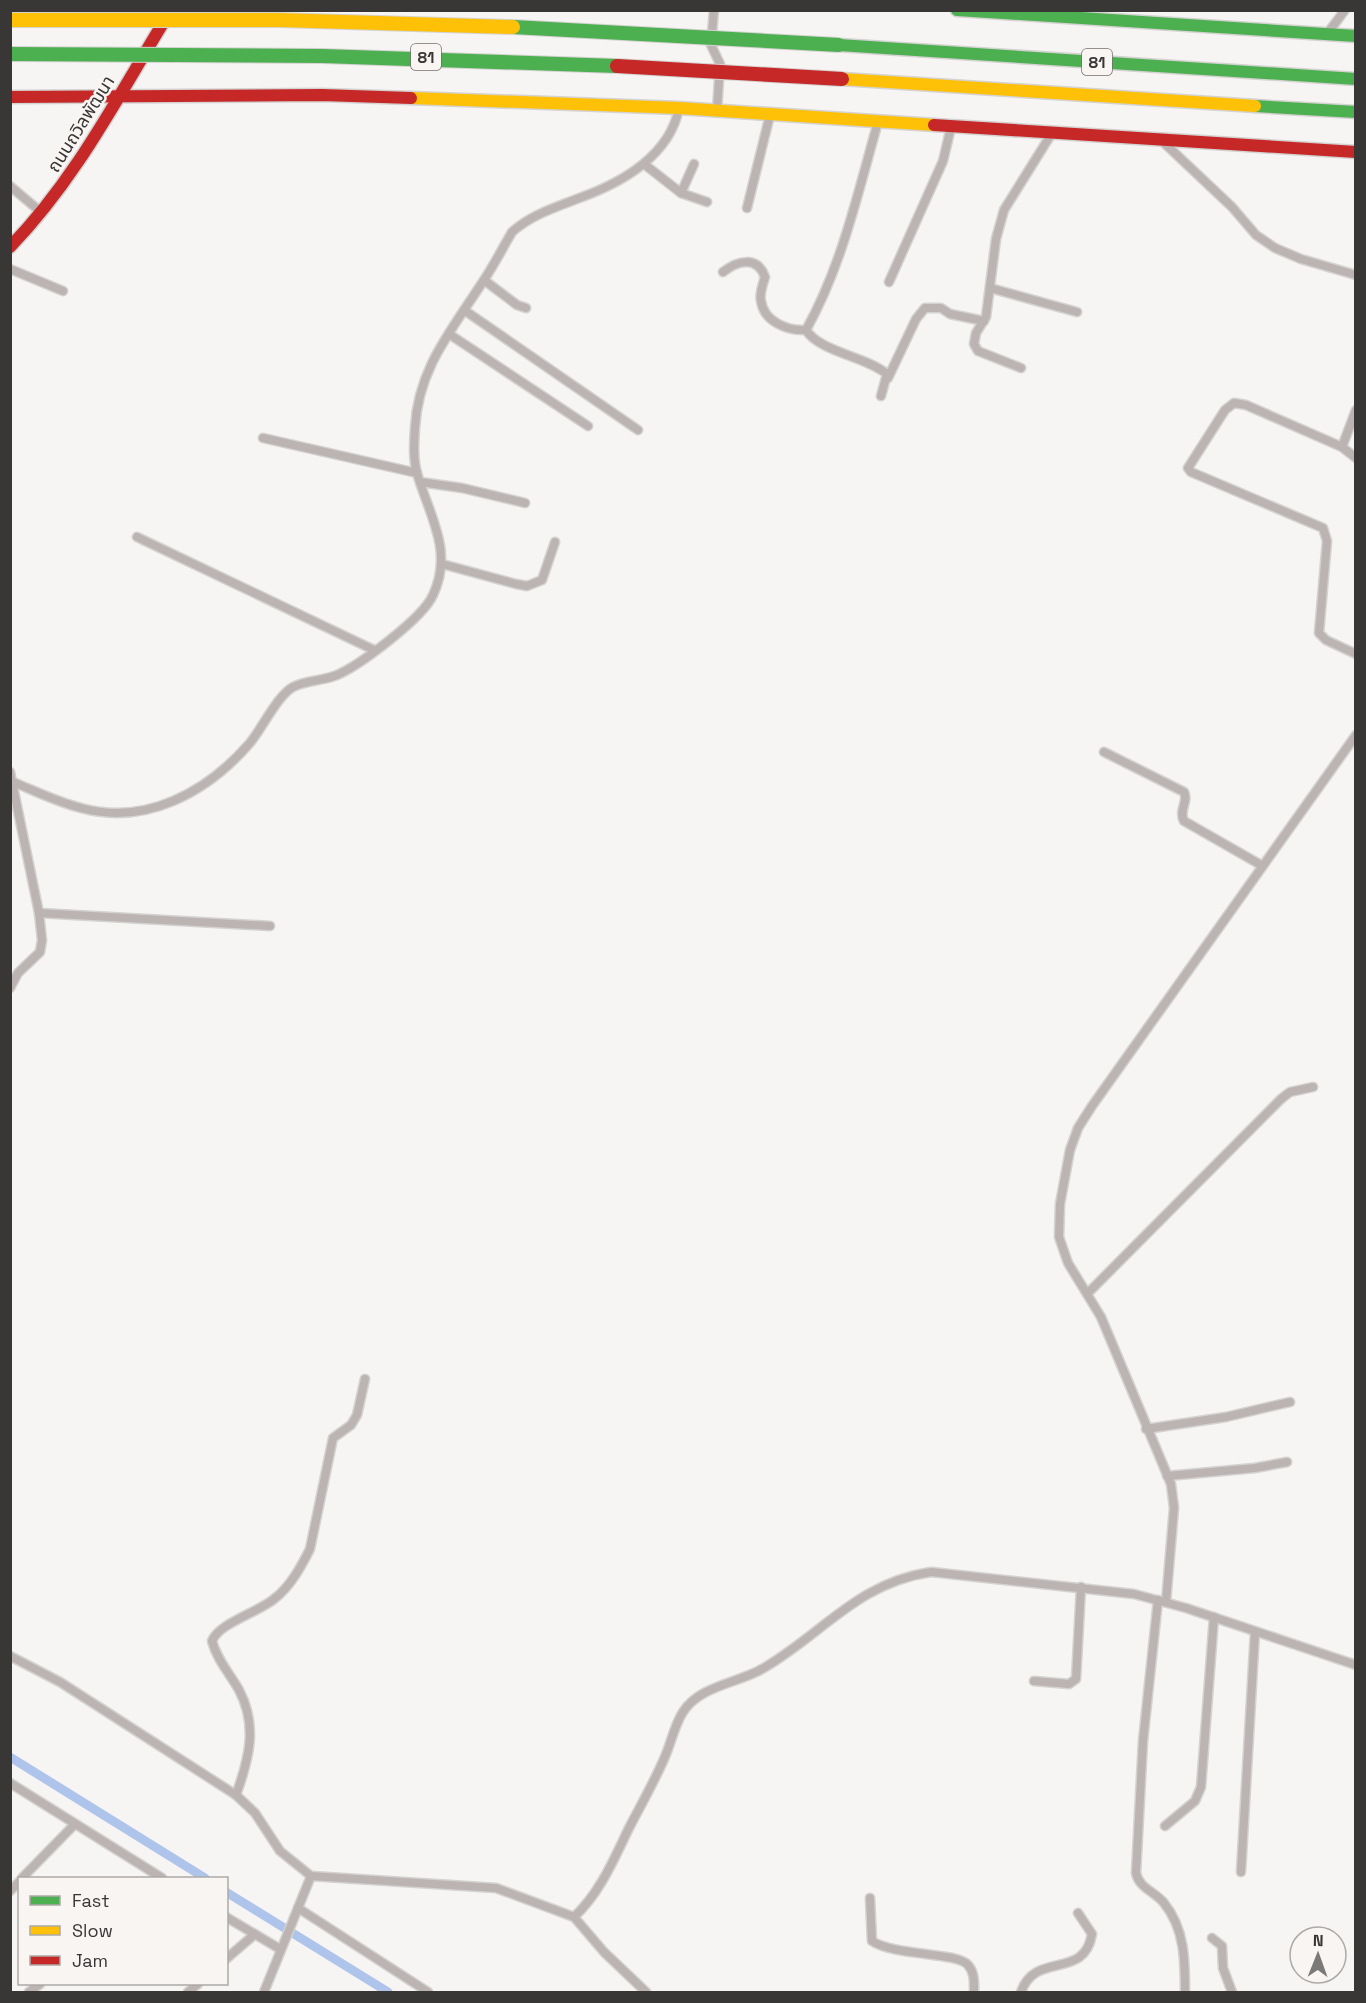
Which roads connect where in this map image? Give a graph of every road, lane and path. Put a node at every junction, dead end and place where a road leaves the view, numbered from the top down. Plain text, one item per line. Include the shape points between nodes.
1 (171, 10) edge
2 (714, 10) edge
3 (957, 10) edge
4 (1345, 10) edge
5 (10, 20) edge
6 (1327, 34) junction
7 (1356, 36) edge
8 (10, 54) edge
9 (1356, 79) edge
10 (120, 96) junction
11 (10, 97) edge
12 (679, 108) junction
13 (717, 111) junction
14 (1356, 112) edge
15 (770, 115) junction
16 (878, 122) junction
17 (951, 127) junction
18 (1052, 133) junction
19 (1161, 140) junction
20 (1356, 152) edge
21 (644, 164) junction
22 (694, 164) dead end
23 (10, 186) edge
24 (681, 193) junction
25 (707, 202) dead end
26 (747, 208) dead end
27 (42, 213) junction
28 (10, 248) edge
29 (10, 269) edge
30 (723, 272) dead end
31 (1356, 275) edge
32 (484, 280) junction
33 (889, 282) dead end
34 (990, 288) junction
35 (63, 291) dead end
36 (526, 308) dead end
37 (464, 310) junction
38 (1077, 312) dead end
39 (984, 321) junction
40 (806, 330) junction
41 (449, 334) junction
42 (1021, 368) dead end
43 (888, 378) junction
44 (881, 396) dead end
45 (1356, 410) edge
46 (588, 426) dead end
47 (638, 430) dead end
48 (263, 438) dead end
49 (1342, 447) junction
50 (1356, 458) edge
51 (418, 477) junction
52 (525, 503) dead end
53 (136, 537) dead end
54 (555, 542) dead end
55 (442, 564) junction
56 (374, 650) junction
57 (1356, 654) edge
58 (1356, 735) edge
59 (1104, 752) dead end
60 (10, 772) edge
61 (13, 782) junction
62 (1261, 865) junction
63 (39, 913) junction
64 (270, 926) dead end
65 (10, 988) edge
66 (1313, 1087) dead end
67 (1088, 1293) junction
68 (365, 1379) dead end
69 (1290, 1402) dead end
70 (1146, 1429) junction
71 (1287, 1462) dead end
72 (1167, 1476) junction
73 (1081, 1587) junction
74 (1162, 1601) junction
75 (1214, 1617) junction
76 (1255, 1632) junction
77 (10, 1656) edge
78 (1356, 1665) edge
79 (1034, 1681) dead end
80 (10, 1783) edge
81 (236, 1795) junction
82 (75, 1824) junction
83 (1165, 1826) dead end
84 (1240, 1872) dead end
85 (311, 1875) junction
86 (24, 1877) edge
87 (160, 1877) edge
88 (870, 1898) dead end
89 (296, 1912) junction
90 (1078, 1913) dead end
91 (574, 1917) junction
92 (228, 1918) edge
93 (255, 1934) junction
94 (1212, 1938) dead end
95 (280, 1949) junction
96 (228, 1957) edge
97 (264, 1992) edge
98 (428, 1992) edge
99 (646, 1992) edge
100 (974, 1992) edge
101 (1021, 1992) edge
102 (1185, 1992) edge
103 (1232, 1992) edge

1 - 10 main road, ถนนถวิลพัฒนา
2 - 13 street via 711,45 720,64
3 - 6 main road
4 - 6 street
5 - 9 main road, 81, bridge via 464,24
6 - 7 main road
8 - 14 main road, 81, bridge via 389,56 606,64
10 - 11 main road
10 - 12 main road via 322,95
10 - 27 main road, ถนนถวิลพัฒนา via 81,162
12 - 13 main road
12 - 21 street via 663,146
13 - 15 main road
15 - 16 main road
15 - 26 street
16 - 17 main road
16 - 40 street via 832,272
17 - 18 main road
17 - 33 street via 943,161
18 - 19 main road
18 - 34 street via 1004,210
19 - 20 main road
19 - 31 street via 1256,235 1301,259
21 - 24 street
21 - 32 street via 585,196 520,224
22 - 24 street
23 - 27 street
24 - 25 street
27 - 28 main road, ถนนถวิลพัฒนา
29 - 35 street
30 - 40 street via 741,261 755,265 765,277 760,300 764,312 781,326
32 - 36 street
32 - 37 street
34 - 38 street
34 - 39 street
37 - 41 street
37 - 47 street
39 - 42 street via 976,333 975,348
39 - 43 street via 950,314 941,308 926,308 916,319
40 - 43 street via 817,341 883,370
41 - 46 street
41 - 51 street via 419,390 415,429
43 - 44 street
45 - 49 street
48 - 51 street
49 - 50 street
49 - 57 street via 1234,403 1225,410 1188,468 1323,528 1327,541 1319,633
51 - 52 street
51 - 55 street via 438,533
53 - 56 street
54 - 55 street via 542,580 527,586
55 - 56 street via 427,607
56 - 61 street via 337,675 292,687 249,745 202,787 165,806 100,812 66,804
58 - 62 street
59 - 62 street via 1184,792 1184,821
60 - 61 street
61 - 63 street
62 - 67 street via 1078,1128 1062,1192 1059,1237 1068,1263
63 - 64 street
63 - 65 street via 40,952 18,973
66 - 67 street via 1290,1092 1281,1099
67 - 70 street via 1113,1343
68 - 81 street via 357,1415 351,1425 333,1438 310,1549 302,1565 274,1600 220,1631 212,1641 215,1653 239,1691 250,1723 250,1750
69 - 70 street
70 - 72 street
71 - 72 street
72 - 74 street via 1174,1499
73 - 74 street
73 - 79 street via 1076,1679 1069,1684
73 - 91 street via 931,1572 907,1577 855,1601 761,1670 693,1700 683,1712 665,1758 600,1886
74 - 75 street
74 - 102 street via 1143,1742 1136,1873 1137,1881 1163,1902 1177,1923 1185,1953
75 - 76 street
75 - 83 street via 1201,1787 1195,1801
76 - 78 street
76 - 84 street
77 - 81 street via 60,1682
80 - 82 street
81 - 85 street via 255,1813 280,1851
82 - 86 street
82 - 87 street
85 - 89 street
85 - 91 street via 496,1888
88 - 100 street via 872,1941 886,1948 962,1960 972,1971
89 - 95 street
89 - 98 street
90 - 101 street via 1092,1934 1083,1957 1034,1972
91 - 99 street
92 - 93 street
93 - 95 street
93 - 96 street
94 - 103 street via 1222,1946 1223,1968
95 - 97 street

